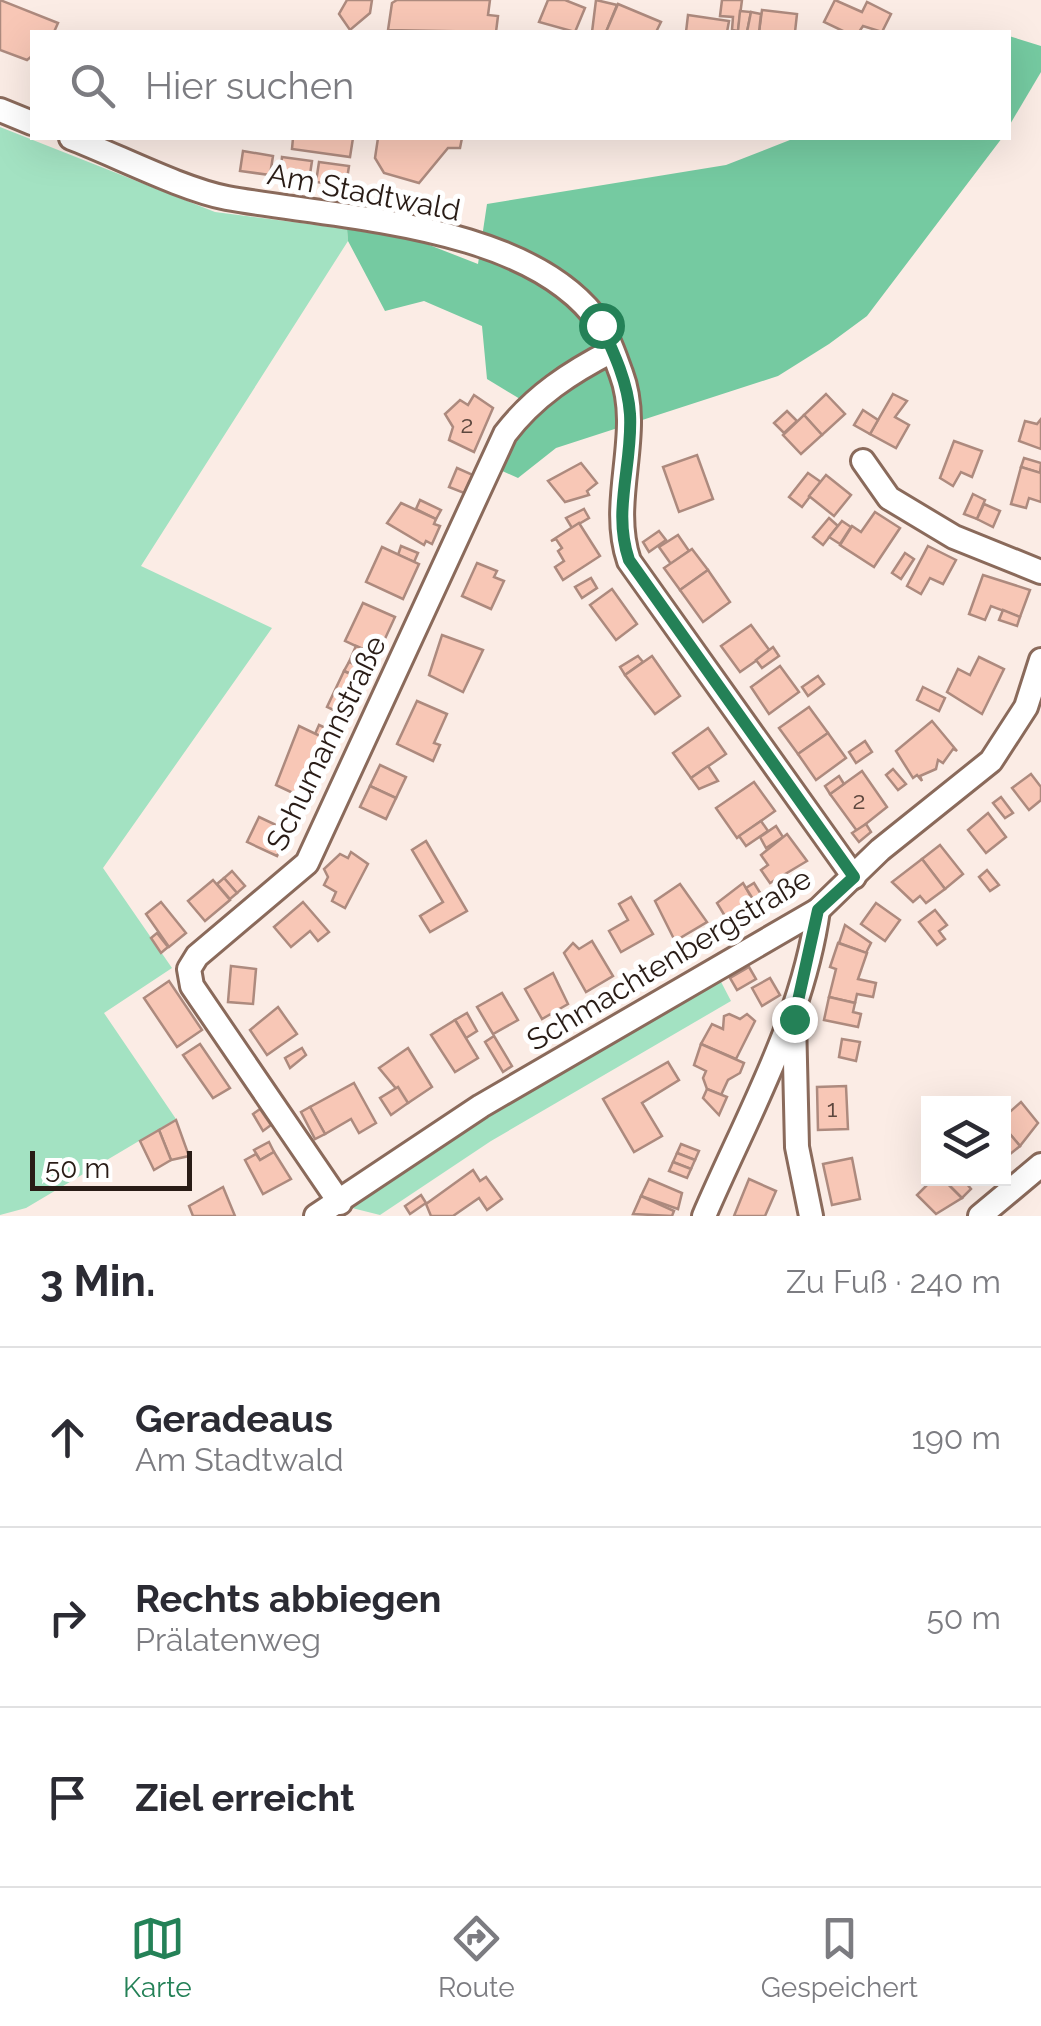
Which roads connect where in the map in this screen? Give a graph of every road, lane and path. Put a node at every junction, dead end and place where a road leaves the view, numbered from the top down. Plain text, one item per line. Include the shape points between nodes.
1 (0, 110) edge
2 (30, 121) edge
3 (75, 140) edge
4 (612, 350) junction
5 (863, 460) dead end
6 (1041, 572) edge
7 (1041, 660) edge
8 (854, 877) junction
9 (818, 910) junction
10 (794, 1019) junction
11 (1041, 1165) edge
12 (340, 1203) junction
13 (316, 1216) edge
14 (704, 1216) edge
15 (811, 1216) edge
16 (980, 1216) edge

1 - 2 street
3 - 4 street, Am Stadtwald via 222,197 354,214 455,236 576,297
4 - 8 street, Am Stadtwald via 630,415 620,513 629,560
4 - 12 street, Schumannstraße via 571,372 505,434 307,864 190,969 192,986
5 - 6 street via 888,498 954,537
7 - 8 street, Schmachtenbergstraße via 1026,707 991,760
8 - 9 street, Schmachtenbergstraße
9 - 10 street
9 - 12 street, Schmachtenbergstraße via 481,1106
10 - 14 street
10 - 15 street via 797,1147
11 - 16 street
12 - 13 street, Schmachtenbergstraße

